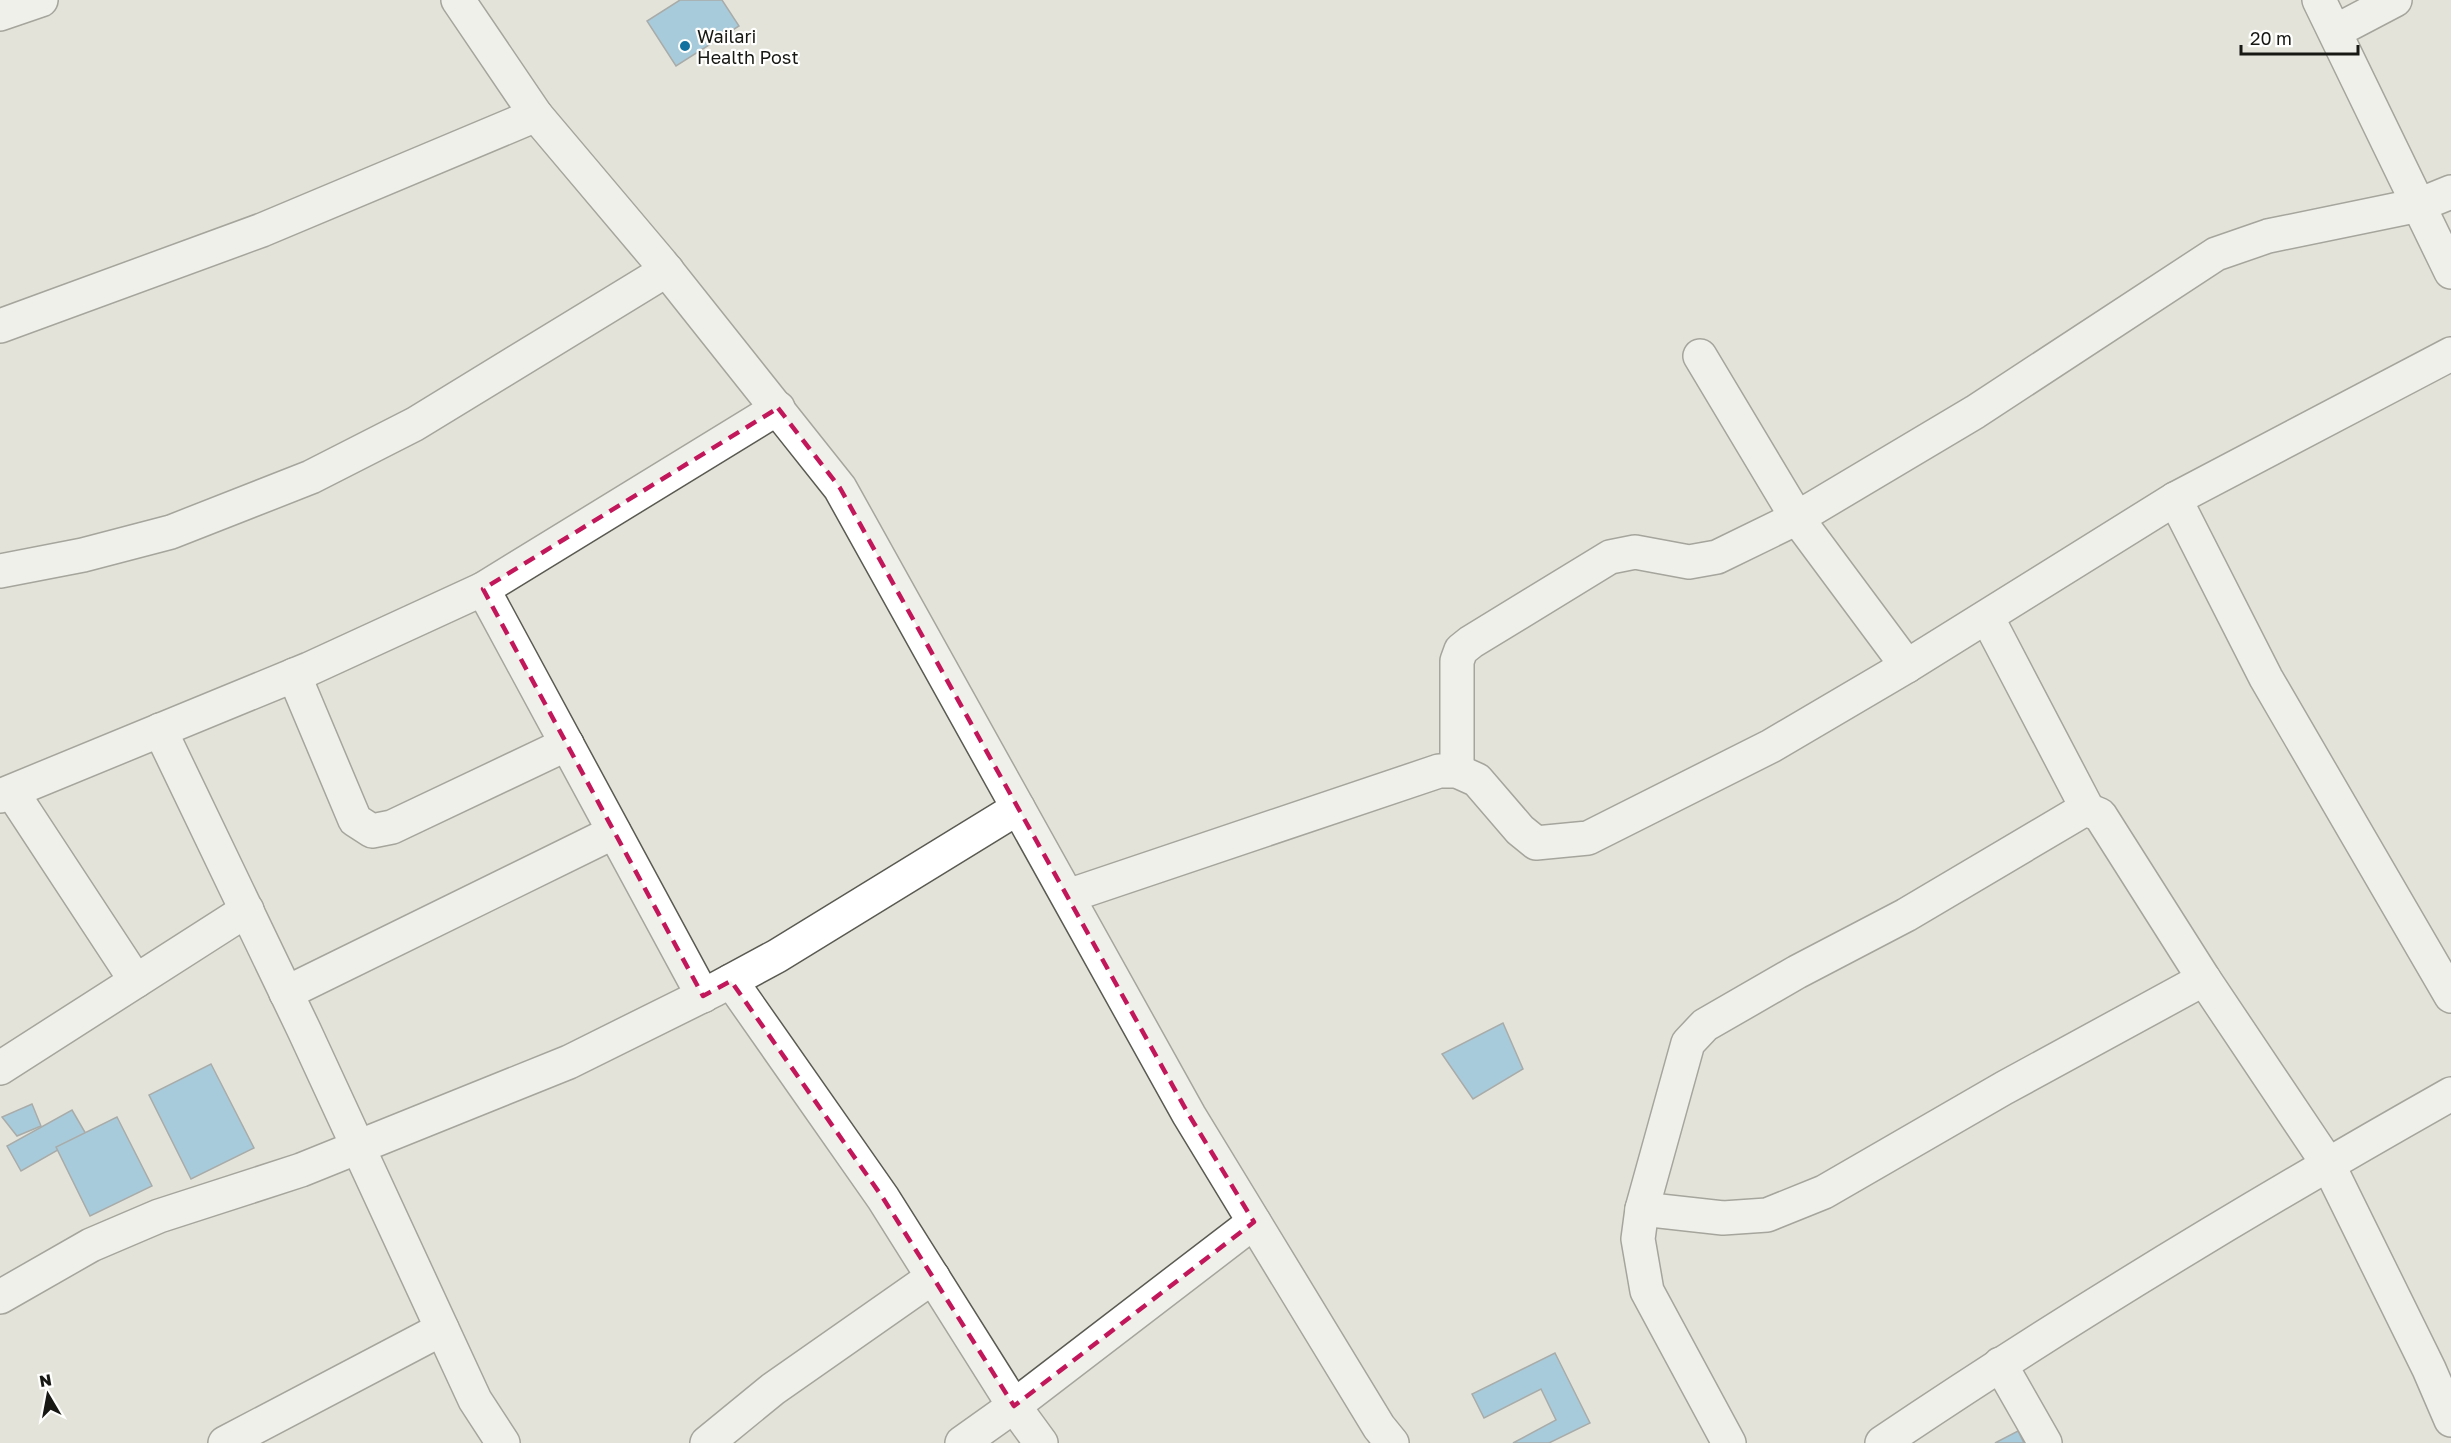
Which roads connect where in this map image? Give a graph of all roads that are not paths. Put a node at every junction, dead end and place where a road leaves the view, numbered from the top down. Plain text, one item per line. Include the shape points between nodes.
1 (41, 0) edge
2 (458, 0) edge
3 (2319, 0) edge
4 (2395, 0) edge
5 (0, 14) edge
6 (2336, 31) junction
7 (537, 115) junction
8 (2451, 192) edge
9 (2419, 205) junction
10 (667, 270) junction
11 (2451, 272) edge
12 (0, 326) edge
13 (2451, 354) edge
14 (1700, 356) dead end
15 (778, 408) junction
16 (2175, 500) junction
17 (1797, 518) junction
18 (0, 572) edge
19 (483, 589) junction
20 (1987, 616) junction
21 (1907, 666) junction
22 (294, 675) junction
23 (160, 730) junction
24 (567, 744) junction
25 (1457, 771) junction
26 (6, 794) edge
27 (1018, 808) junction
28 (2088, 810) junction
29 (614, 832) junction
30 (1068, 896) junction
31 (247, 910) junction
32 (2204, 979) junction
33 (136, 981) junction
34 (731, 981) junction
35 (286, 993) junction
36 (703, 996) junction
37 (2451, 996) edge
38 (0, 1068) edge
39 (2451, 1094) edge
40 (359, 1148) junction
41 (2328, 1164) junction
42 (1642, 1209) junction
43 (1254, 1222) junction
44 (933, 1277) junction
45 (0, 1297) edge
46 (442, 1329) junction
47 (2000, 1364) junction
48 (1014, 1407) junction
49 (2451, 1420) edge
50 (1376, 1438) edge
51 (225, 1443) edge
52 (503, 1443) edge
53 (707, 1443) edge
54 (962, 1443) edge
55 (1041, 1443) edge
56 (1729, 1443) edge
57 (1882, 1443) edge
58 (2045, 1443) edge

1 - 5 street
2 - 7 street
3 - 6 street
4 - 6 street
6 - 9 street
7 - 10 street
7 - 12 street via 262,230
8 - 9 street
9 - 11 street
9 - 17 street via 2268,236 2216,254 1975,412
10 - 15 street
10 - 18 street via 415,424 310,477 171,532
13 - 16 street
14 - 17 street
15 - 19 street
15 - 27 street via 840,488
16 - 20 street
16 - 37 street via 2266,678
17 - 21 street
17 - 25 street via 1718,557 1689,562 1635,552 1610,557 1471,642 1461,650 1457,661
19 - 22 street
19 - 24 street
20 - 21 street
20 - 28 street
21 - 25 street via 1771,746 1588,838 1536,843 1478,780
22 - 23 street
22 - 24 street via 355,820 372,831 392,827
23 - 26 street
23 - 31 street
24 - 29 street
25 - 30 street via 1439,771
26 - 33 street
27 - 30 street
27 - 34 street
28 - 32 street via 2100,815
28 - 42 street via 1705,1025 1688,1043
29 - 35 street
29 - 36 street
30 - 43 street via 1189,1115
31 - 33 street
31 - 35 street
32 - 41 street
32 - 42 street via 1824,1192 1767,1215 1723,1218
33 - 38 street
34 - 36 street
34 - 44 street via 883,1198
35 - 40 street
36 - 40 street via 569,1062
39 - 41 street
40 - 45 street via 159,1216 91,1245
40 - 46 street
41 - 47 street
41 - 49 street
42 - 56 street via 1638,1239 1647,1291
43 - 48 street
43 - 50 street
44 - 48 street
44 - 53 street via 773,1389
46 - 51 street
46 - 52 street via 474,1400
47 - 57 street
47 - 58 street
48 - 54 street
48 - 55 street

